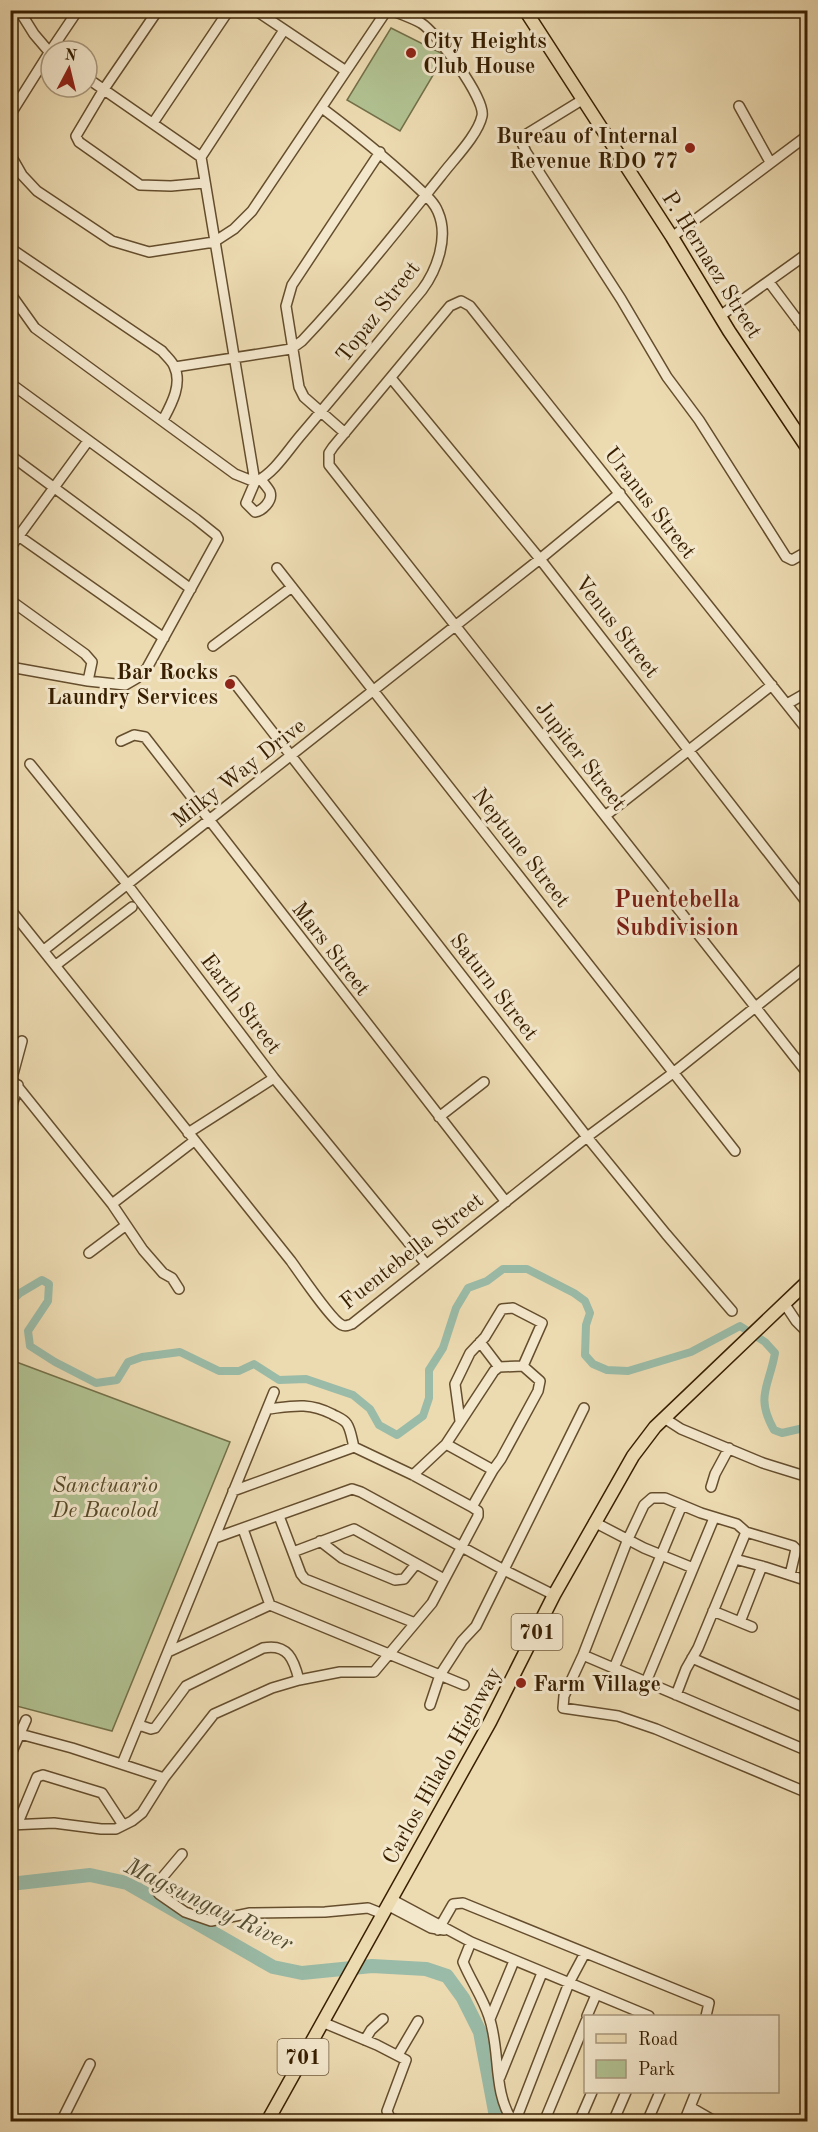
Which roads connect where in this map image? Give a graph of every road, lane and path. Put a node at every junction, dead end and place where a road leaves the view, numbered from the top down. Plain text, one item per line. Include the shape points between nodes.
1 (19, 10) edge
2 (78, 10) edge
3 (158, 10) edge
4 (229, 10) edge
5 (255, 10) edge
6 (389, 10) edge
7 (525, 10) edge
8 (284, 30) junction
9 (40, 39) edge
10 (59, 39) edge
11 (39, 70) edge
12 (346, 71) junction
13 (99, 86) edge
14 (104, 89) junction
15 (582, 100) junction
16 (739, 106) dead end
17 (322, 108) junction
18 (10, 115) edge
19 (153, 123) junction
20 (807, 135) edge
21 (380, 152) junction
22 (10, 154) edge
23 (201, 157) junction
24 (770, 162) junction
25 (204, 183) junction
26 (426, 195) junction
27 (672, 237) junction
28 (214, 242) junction
29 (10, 248) edge
30 (807, 253) edge
31 (769, 282) junction
32 (10, 293) edge
33 (807, 314) edge
34 (720, 316) junction
35 (798, 321) junction
36 (807, 334) edge
37 (291, 349) junction
38 (234, 358) junction
39 (175, 367) junction
40 (391, 378) junction
41 (10, 383) edge
42 (321, 412) junction
43 (163, 420) junction
44 (345, 433) junction
45 (88, 441) junction
46 (807, 449) edge
47 (10, 455) edge
48 (258, 481) junction
49 (55, 489) junction
50 (620, 494) junction
51 (10, 530) edge
52 (19, 537) junction
53 (10, 548) edge
54 (807, 551) edge
55 (540, 559) junction
56 (277, 568) dead end
57 (292, 587) junction
58 (191, 589) junction
59 (10, 600) edge
60 (456, 624) junction
61 (164, 639) junction
62 (213, 646) dead end
63 (10, 668) edge
64 (88, 681) junction
65 (233, 681) dead end
66 (772, 685) junction
67 (375, 690) junction
68 (807, 692) edge
69 (787, 704) junction
70 (807, 731) edge
71 (121, 741) dead end
72 (688, 749) junction
73 (291, 756) junction
74 (30, 764) dead end
75 (605, 816) junction
76 (209, 819) junction
77 (126, 884) junction
78 (807, 904) edge
79 (132, 907) dead end
80 (10, 909) edge
81 (44, 950) junction
82 (56, 965) junction
83 (807, 965) edge
84 (755, 1006) junction
85 (22, 1041) dead end
86 (674, 1073) junction
87 (807, 1074) edge
88 (274, 1078) junction
89 (13, 1080) edge
90 (484, 1082) dead end
91 (10, 1112) edge
92 (439, 1117) junction
93 (191, 1137) junction
94 (588, 1137) junction
95 (735, 1151) dead end
96 (506, 1202) junction
97 (112, 1204) junction
98 (125, 1226) junction
99 (89, 1253) dead end
100 (426, 1264) junction
101 (807, 1281) edge
102 (179, 1289) dead end
103 (784, 1303) junction
104 (732, 1311) dead end
105 (807, 1333) edge
106 (480, 1342) junction
107 (499, 1366) junction
108 (523, 1366) junction
109 (274, 1392) dead end
110 (584, 1408) dead end
111 (268, 1409) junction
112 (664, 1418) junction
113 (460, 1420) junction
114 (446, 1444) junction
115 (354, 1447) junction
116 (729, 1448) junction
117 (493, 1470) junction
118 (413, 1475) junction
119 (807, 1477) edge
120 (711, 1487) dead end
121 (233, 1491) junction
122 (682, 1505) junction
123 (472, 1507) junction
124 (279, 1516) junction
125 (714, 1518) junction
126 (594, 1522) junction
127 (243, 1529) junction
128 (746, 1532) junction
129 (215, 1538) junction
130 (628, 1539) junction
131 (320, 1541) junction
132 (461, 1547) junction
133 (293, 1552) junction
134 (662, 1555) junction
135 (735, 1560) junction
136 (416, 1564) junction
137 (762, 1566) junction
138 (693, 1568) junction
139 (504, 1570) junction
140 (790, 1575) junction
141 (444, 1579) junction
142 (807, 1581) edge
143 (554, 1595) junction
144 (270, 1605) junction
145 (713, 1611) junction
146 (740, 1622) junction
147 (415, 1623) junction
148 (752, 1627) dead end
149 (168, 1653) junction
150 (390, 1655) junction
151 (583, 1655) junction
152 (692, 1658) junction
153 (614, 1668) junction
154 (440, 1675) junction
155 (299, 1680) junction
156 (645, 1682) junction
157 (464, 1685) dead end
158 (675, 1695) junction
159 (430, 1705) dead end
160 (807, 1709) edge
161 (26, 1720) dead end
162 (139, 1725) junction
163 (20, 1734) junction
164 (807, 1751) edge
165 (10, 1756) edge
166 (123, 1764) junction
167 (164, 1778) junction
168 (807, 1793) edge
169 (14, 1825) edge
170 (123, 1825) junction
171 (182, 1854) dead end
172 (387, 1906) junction
173 (441, 1928) junction
174 (471, 1942) junction
175 (585, 1953) junction
176 (514, 1961) junction
177 (542, 1973) junction
178 (569, 1983) junction
179 (596, 1995) junction
180 (626, 2012) edge
181 (587, 2015) edge
182 (643, 2015) edge
183 (706, 2015) edge
184 (383, 2019) dead end
185 (490, 2019) junction
186 (418, 2021) dead end
187 (322, 2022) junction
188 (584, 2023) edge
189 (365, 2040) junction
190 (398, 2055) junction
191 (90, 2064) dead end
192 (499, 2080) junction
193 (591, 2093) edge
194 (625, 2093) edge
195 (659, 2093) edge
196 (695, 2093) edge
197 (690, 2108) junction
198 (62, 2121) edge
199 (267, 2121) edge
200 (404, 2121) edge
201 (514, 2121) edge
202 (544, 2121) edge
203 (579, 2121) edge
204 (613, 2121) edge
205 (648, 2121) edge
206 (684, 2121) edge
207 (716, 2121) edge

1 - 9 street
2 - 10 street
3 - 14 street
4 - 19 street
5 - 8 street
6 - 12 street
6 - 26 street via 420,23 436,35 482,104 482,119 471,137
7 - 15 main road, P. Hernaez Street
8 - 12 street
8 - 23 street
11 - 18 street
12 - 17 street
13 - 14 street
14 - 19 street
14 - 25 street via 78,130 80,142 140,185
15 - 27 main road, P. Hernaez Street
15 - 54 street via 525,135 522,143 667,377 786,557 792,560
16 - 24 street
17 - 21 street, Topaz Street
17 - 28 street via 252,211
19 - 23 street
20 - 24 street
21 - 26 street, Topaz Street
21 - 37 street via 292,285 286,306
22 - 28 street via 29,184 112,241 148,252
23 - 25 street
24 - 27 street
25 - 28 street
26 - 37 street via 312,330
26 - 42 street, Topaz Street via 438,212 441,232 439,260 432,276
27 - 34 main road, P. Hernaez Street
28 - 38 street
29 - 39 street via 162,351
30 - 31 street
31 - 34 street
31 - 35 street
32 - 43 street via 35,328
33 - 35 street
34 - 46 main road, P. Hernaez Street
35 - 36 street
37 - 38 street
37 - 42 street via 298,387
38 - 39 street
38 - 48 street
39 - 43 street via 175,397
40 - 44 street
40 - 50 street, Uranus Street via 450,306 461,302 470,306
40 - 55 street, Venus Street
41 - 45 street
42 - 44 street
42 - 48 street, Topaz Street
43 - 48 street via 235,474
44 - 60 street, Jupiter Street via 328,459 332,470
45 - 49 street
45 - 58 street via 216,535 217,543
47 - 49 street
49 - 52 street
49 - 58 street
50 - 55 street, Milky Way Drive
50 - 66 street, Uranus Street
51 - 52 street
52 - 53 street
52 - 61 street
55 - 60 street, Milky Way Drive
55 - 72 street, Venus Street
56 - 57 street, Neptune Street
57 - 62 street
57 - 67 street, Neptune Street
58 - 61 street
59 - 64 street via 85,654 92,662
60 - 67 street, Milky Way Drive
60 - 75 street, Jupiter Street
61 - 64 street via 147,668 132,682 125,685
63 - 64 street
65 - 73 street, Saturn Street
66 - 69 street, Uranus Street
66 - 72 street
67 - 73 street, Milky Way Drive
67 - 86 street, Neptune Street
68 - 69 street
69 - 70 street, Uranus Street
71 - 76 street, Mars Street via 134,735 145,738
72 - 75 street
72 - 78 street, Venus Street
73 - 76 street, Milky Way Drive
73 - 94 street, Saturn Street
74 - 77 street, Earth Street
75 - 84 street, Jupiter Street
76 - 77 street, Milky Way Drive
76 - 92 street, Mars Street
77 - 81 street, Milky Way Drive
77 - 88 street, Earth Street
79 - 82 street
80 - 81 street, Fuentebella Street
81 - 82 street, Fuentebella Street
82 - 93 street, Fuentebella Street
83 - 84 street, Fuentebella Street
84 - 86 street, Fuentebella Street
84 - 87 street, Jupiter Street
85 - 89 street
86 - 94 street, Fuentebella Street
86 - 95 street, Neptune Street
88 - 93 street
88 - 100 street, Earth Street
89 - 91 street
89 - 97 street
90 - 92 street
92 - 96 street, Mars Street
93 - 97 street
93 - 100 street, Fuentebella Street via 342,1325 352,1324
94 - 96 street, Fuentebella Street
94 - 104 street, Saturn Street
96 - 100 street, Fuentebella Street
97 - 98 street
98 - 99 street
98 - 102 street
101 - 103 main road, Carlos Hilado Highway / 701
103 - 105 street
103 - 112 main road, Carlos Hilado Highway / 701
106 - 107 street
106 - 108 street via 505,1308 540,1321 542,1326
106 - 113 street via 454,1386
107 - 108 street
107 - 113 street
108 - 117 street via 540,1384
109 - 111 street
110 - 139 street
111 - 115 street via 298,1405 325,1411 345,1421
111 - 121 street
112 - 116 street
112 - 126 main road, Carlos Hilado Highway / 701 via 633,1456
113 - 114 street
114 - 117 street
114 - 118 street
115 - 118 street
115 - 121 street
116 - 119 street
116 - 120 street
117 - 123 street
118 - 123 street
121 - 129 street
122 - 125 street
122 - 130 street via 652,1498 644,1505
122 - 134 street
123 - 132 street via 478,1516
124 - 127 street
124 - 132 street via 352,1489
124 - 133 street
125 - 128 street via 737,1524
125 - 138 street
126 - 130 street
126 - 143 main road, Carlos Hilado Highway / 701
127 - 129 street
127 - 144 street
128 - 135 street
128 - 140 street via 796,1548
129 - 149 street
130 - 134 street
130 - 151 street
131 - 133 street
131 - 136 street via 358,1530
131 - 136 street via 342,1558 395,1580 404,1579
132 - 139 street
132 - 141 street
133 - 147 street via 305,1579
134 - 138 street
134 - 153 street
135 - 137 street
135 - 145 street
136 - 141 street
137 - 140 street
137 - 146 street
138 - 156 street
139 - 143 street
139 - 154 street via 476,1626
140 - 142 street
141 - 147 street via 432,1604
143 - 172 main road, Carlos Hilado Highway / 701 via 502,1700
144 - 149 street
144 - 150 street
145 - 146 street
145 - 152 street
146 - 148 street
147 - 150 street
149 - 162 street
150 - 154 street
150 - 155 street via 370,1673 340,1672
151 - 153 street
151 - 168 street via 564,1696 563,1708 627,1719
152 - 158 street
152 - 160 street
153 - 156 street
154 - 157 street
154 - 159 street
155 - 162 street via 289,1655 263,1648 186,1686 155,1728
155 - 167 street via 214,1714
156 - 158 street
158 - 164 street
161 - 163 street
162 - 166 street
163 - 165 street
163 - 166 street
166 - 167 street
167 - 170 street via 142,1813
169 - 170 street via 54,1823 111,1830
169 - 170 street via 37,1777 43,1775 102,1792
171 - 172 street via 156,1890 194,1916 211,1921 250,1913
172 - 173 street
172 - 187 main road, Carlos Hilado Highway / 701
173 - 174 street
173 - 175 street via 453,1904 463,1903
174 - 176 street
174 - 185 street via 463,1962
175 - 178 street
175 - 183 street via 709,2003
176 - 177 street
176 - 185 street
177 - 178 street
177 - 192 street
178 - 179 street
178 - 201 street
179 - 180 street
179 - 181 street
180 - 182 street
184 - 189 street
185 - 192 street
186 - 190 street
187 - 189 street
187 - 199 main road, Carlos Hilado Highway / 701
188 - 202 street
189 - 190 street
190 - 200 street via 406,2060 387,2115
191 - 198 street
192 - 201 street via 503,2103
193 - 203 street
194 - 204 street
195 - 205 street
196 - 197 street
197 - 206 street
197 - 207 street

